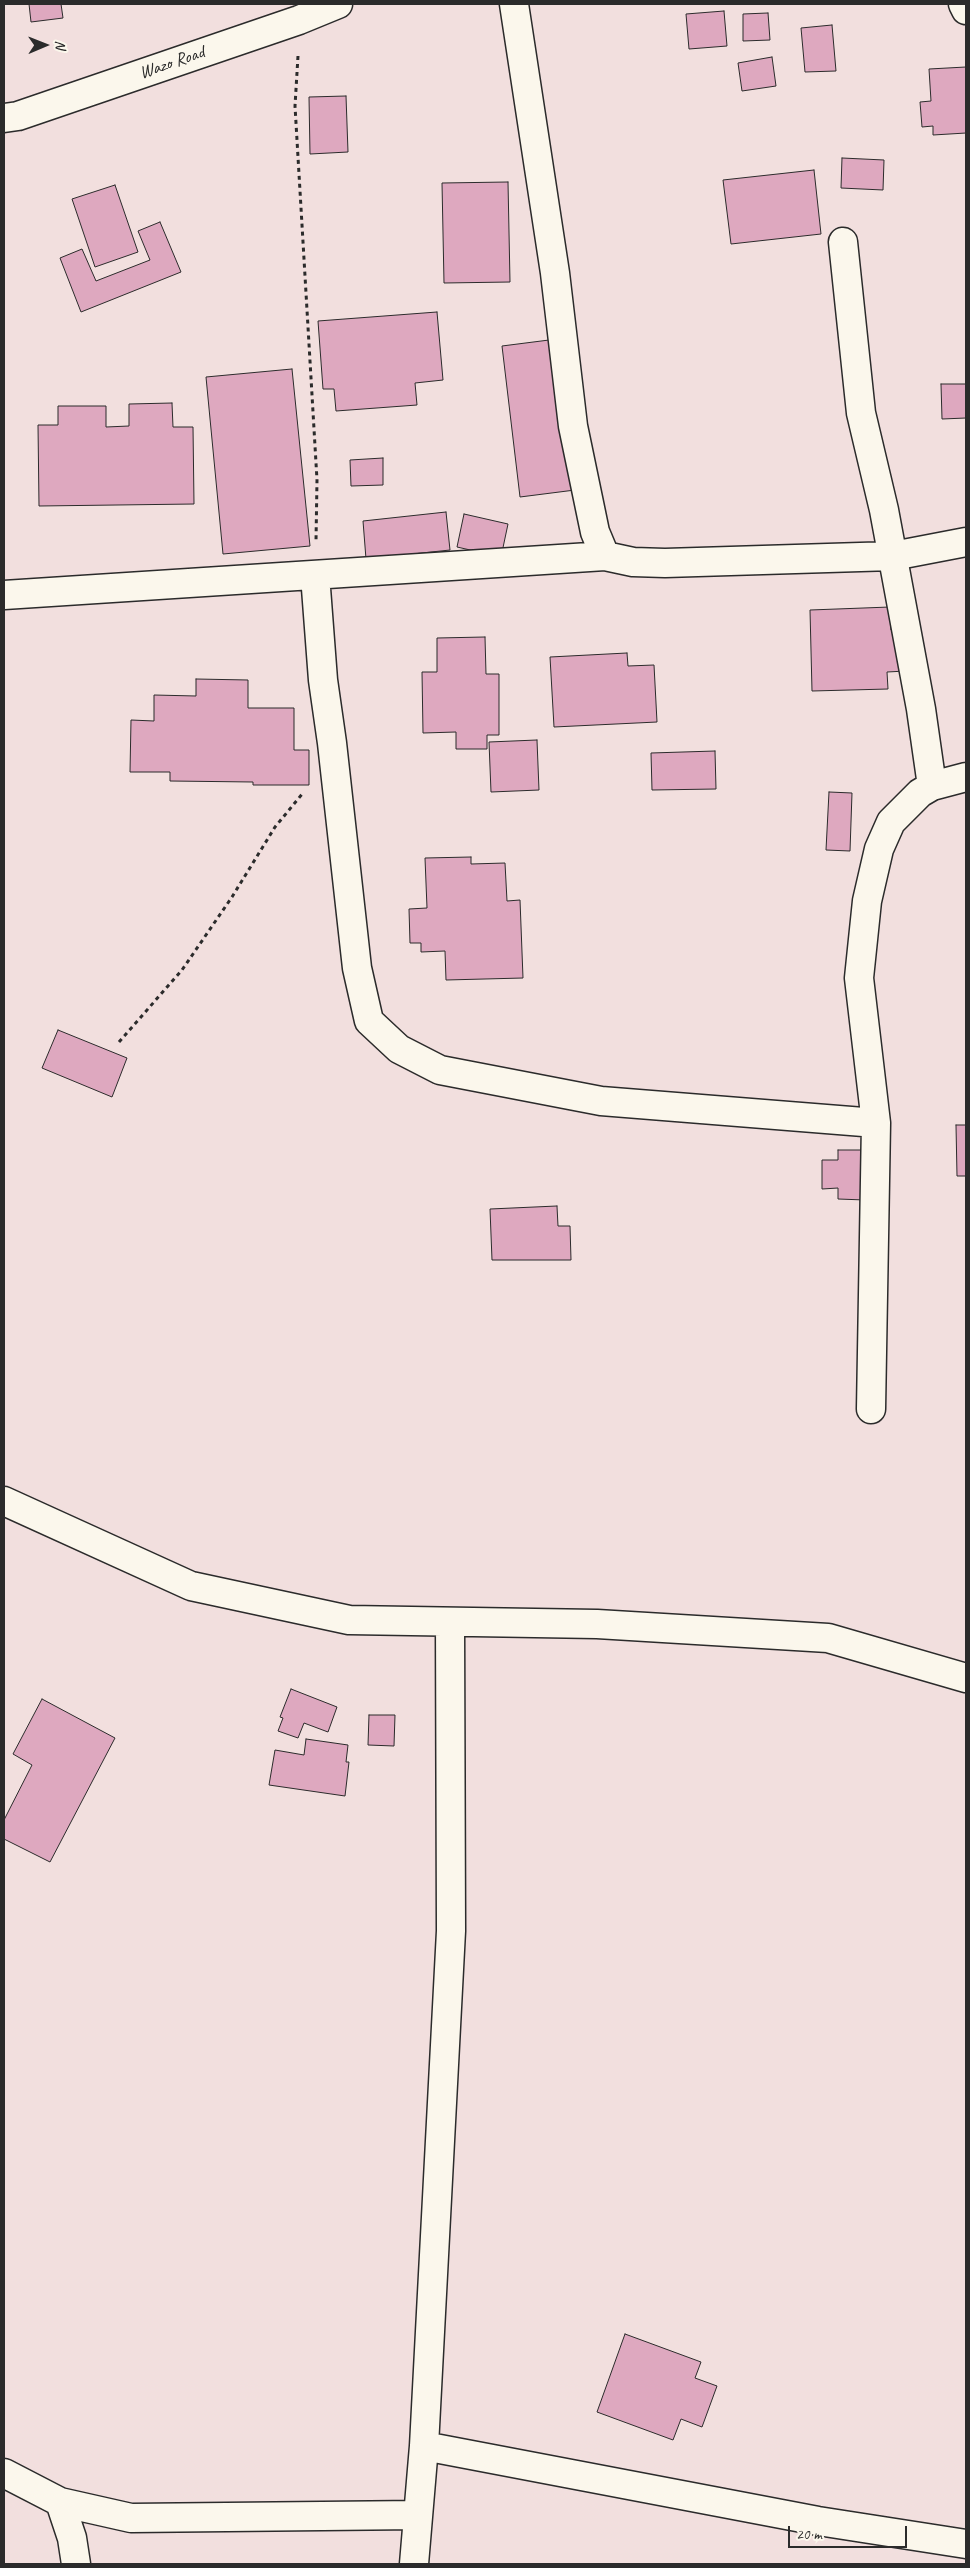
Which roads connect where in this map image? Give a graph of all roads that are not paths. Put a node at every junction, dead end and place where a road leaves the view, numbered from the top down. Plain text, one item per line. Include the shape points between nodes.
1 (338, 4) edge
2 (514, 4) edge
3 (963, 4) edge
4 (966, 10) edge
5 (4, 118) edge
6 (843, 242) dead end
7 (966, 542) edge
8 (605, 556) junction
9 (893, 556) junction
10 (315, 575) junction
11 (4, 595) edge
12 (966, 777) edge
13 (932, 786) junction
14 (876, 1123) junction
15 (872, 1409) dead end
16 (4, 1500) edge
17 (450, 1622) junction
18 (966, 1678) edge
19 (424, 2446) junction
20 (4, 2473) edge
21 (60, 2502) junction
22 (418, 2515) junction
23 (966, 2544) edge
24 (76, 2564) edge
25 (414, 2564) edge

1 - 5 street, Wazo Road via 18,116
2 - 8 street via 555,273 573,426 595,532
3 - 4 street
6 - 9 street via 861,413
7 - 9 street
8 - 9 street via 632,562 665,563
8 - 10 street
9 - 13 street
10 - 11 street
10 - 14 street via 323,680 356,968 369,1021 399,1049 449,1072 601,1101
12 - 13 street
13 - 14 street via 907,804 891,822 879,850 867,901 859,978
14 - 15 street
16 - 17 street via 191,1586 349,1620
17 - 18 street via 597,1624 828,1638
17 - 19 street via 451,1931
19 - 22 street
19 - 23 street via 818,2521
20 - 21 street
21 - 22 street via 131,2518
21 - 24 street via 72,2538
22 - 25 street

